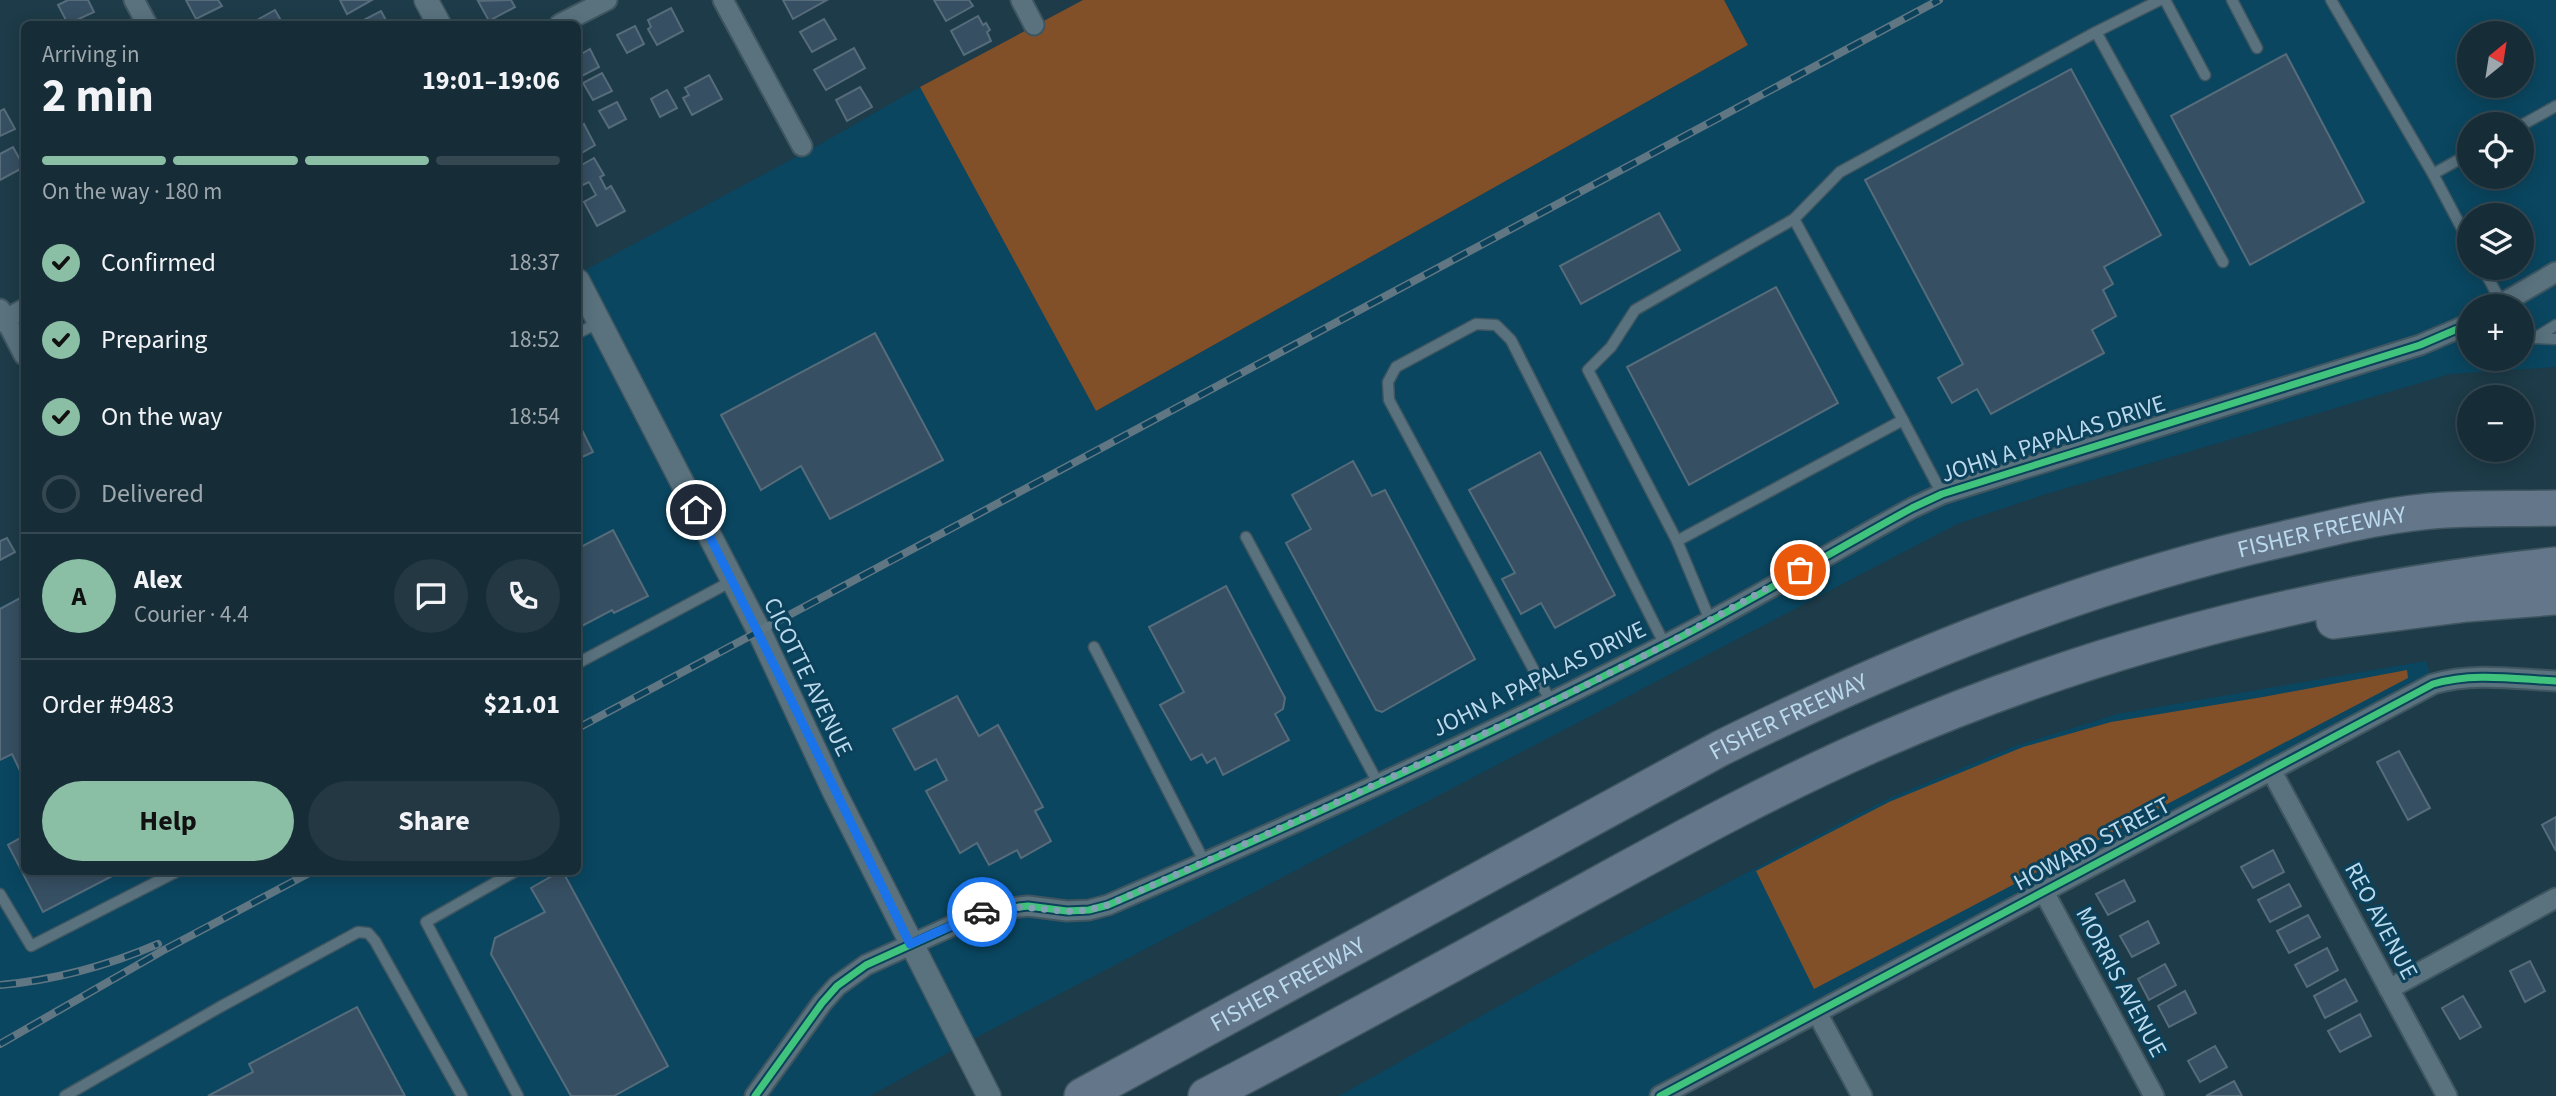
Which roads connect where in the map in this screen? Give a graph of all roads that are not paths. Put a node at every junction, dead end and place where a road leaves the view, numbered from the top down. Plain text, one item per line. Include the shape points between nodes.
1 (134, 0) edge
2 (426, 0) edge
3 (607, 0) edge
4 (723, 0) edge
5 (1021, 0) edge
6 (2162, 0) edge
7 (2232, 0) edge
8 (2331, 0) edge
9 (145, 21) edge
10 (437, 21) edge
11 (566, 21) edge
12 (1034, 25) dead end
13 (2096, 32) junction
14 (2257, 48) dead end
15 (2205, 75) dead end
16 (2556, 106) edge
17 (2534, 118) edge
18 (802, 146) dead end
19 (2457, 161) edge
20 (2434, 174) junction
21 (1794, 219) junction
22 (2457, 219) edge
23 (2223, 262) dead end
24 (2556, 272) edge
25 (581, 287) edge
26 (2519, 294) edge
27 (21, 310) edge
28 (2, 317) edge
29 (599, 322) junction
30 (2556, 326) edge
31 (2457, 329) edge
32 (581, 331) edge
33 (2535, 338) joint
34 (2556, 339) edge
35 (21, 350) edge
36 (1903, 420) junction
37 (2556, 491) edge
38 (1942, 494) junction
39 (2556, 508) edge
40 (2492, 509) junction
41 (1246, 537) dead end
42 (1677, 541) junction
43 (2556, 565) edge
44 (732, 581) junction
45 (2556, 597) edge
46 (1710, 620) junction
47 (1665, 645) junction
48 (1094, 647) dead end
49 (2120, 650) junction
50 (581, 661) edge
51 (2556, 681) edge
52 (1551, 702) junction
53 (2271, 770) junction
54 (1378, 783) junction
55 (1205, 863) junction
56 (170, 875) edge
57 (509, 875) edge
58 (2044, 892) junction
59 (0, 894) edge
60 (2556, 898) edge
61 (910, 944) junction
62 (2389, 989) junction
63 (1817, 1013) junction
64 (65, 1096) edge
65 (462, 1096) edge
66 (518, 1096) edge
67 (755, 1096) edge
68 (989, 1096) edge
69 (1082, 1096) edge
70 (1206, 1096) edge
71 (1660, 1096) edge
72 (1862, 1096) edge
73 (2154, 1096) edge
74 (2446, 1096) edge

1 - 9 street
2 - 10 street
3 - 11 street
4 - 18 street
5 - 12 street
6 - 13 lane
6 - 15 lane
7 - 14 lane
8 - 20 lane
13 - 21 lane via 1840,172
13 - 23 lane
16 - 17 lane
19 - 20 lane
20 - 22 lane
21 - 36 lane
21 - 42 lane via 1635,310 1611,347 1588,370
24 - 26 street
25 - 29 street, CICOTTE AVENUE
27 - 28 street
28 - 35 street
29 - 32 lane
29 - 44 street, CICOTTE AVENUE
30 - 33 lane
31 - 38 street, JOHN A PAPALAS DRIVE via 2420,345
33 - 34 lane
36 - 38 lane
36 - 42 lane
37 - 40 highway
38 - 46 street, JOHN A PAPALAS DRIVE
39 - 40 highway, FISHER FREEWAY
40 - 69 highway, FISHER FREEWAY via 2384,519 2236,550 2091,592 1910,660 1721,748
41 - 54 lane
42 - 46 lane
43 - 49 highway via 2471,573 2354,593
44 - 50 lane
44 - 61 street, CICOTTE AVENUE
45 - 49 highway via 2361,616 2188,650
46 - 47 street, JOHN A PAPALAS DRIVE
47 - 52 street, JOHN A PAPALAS DRIVE
47 - 52 lane via 1511,340 1496,325 1476,324 1396,367 1388,382 1389,400
48 - 55 lane
49 - 70 highway via 1946,713 1786,785
51 - 53 street, HOWARD STREET via 2472,677 2433,684
52 - 54 street, JOHN A PAPALAS DRIVE
53 - 58 street, HOWARD STREET
53 - 62 street, REO AVENUE
54 - 55 street, JOHN A PAPALAS DRIVE
55 - 61 street, JOHN A PAPALAS DRIVE via 1108,905 1089,910 1028,906 985,911
56 - 59 lane via 32,946
57 - 66 lane via 425,922
58 - 63 street, HOWARD STREET
58 - 73 street, MORRIS AVENUE
60 - 62 street
61 - 67 street, JOHN A PAPALAS DRIVE via 866,964 838,986
61 - 68 street, CICOTTE AVENUE
62 - 74 street, REO AVENUE
63 - 71 street, HOWARD STREET
63 - 72 street
64 - 65 lane via 358,932 368,933 375,941

